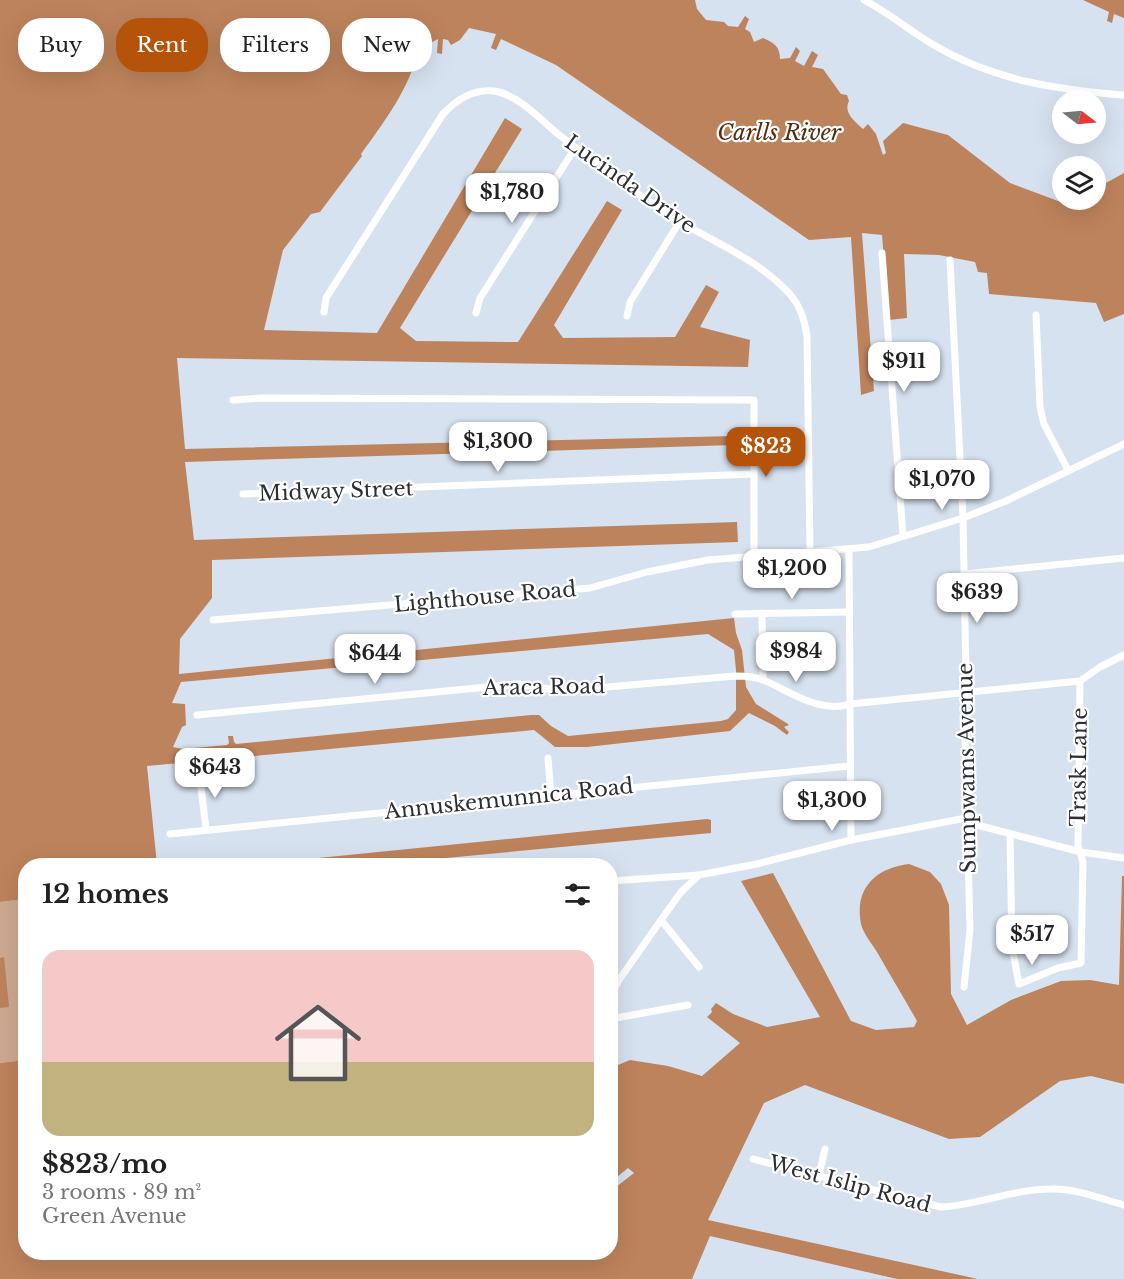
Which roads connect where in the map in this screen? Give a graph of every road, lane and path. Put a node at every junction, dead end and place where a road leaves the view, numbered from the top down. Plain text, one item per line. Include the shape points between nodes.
1 (864, 0) edge
2 (1124, 95) edge
3 (575, 148) junction
4 (680, 221) junction
5 (882, 253) dead end
6 (950, 260) dead end
7 (324, 312) dead end
8 (476, 313) dead end
9 (1036, 315) dead end
10 (627, 316) dead end
11 (233, 400) dead end
12 (1124, 444) edge
13 (1068, 470) junction
14 (753, 474) junction
15 (243, 494) dead end
16 (963, 518) junction
17 (903, 536) junction
18 (849, 550) junction
19 (810, 553) junction
20 (754, 556) junction
21 (1124, 558) edge
22 (964, 574) junction
23 (849, 612) junction
24 (762, 613) junction
25 (735, 614) dead end
26 (213, 620) dead end
27 (1124, 655) edge
28 (763, 679) junction
29 (1080, 681) junction
30 (965, 692) junction
31 (850, 704) junction
32 (197, 715) dead end
33 (548, 758) dead end
34 (849, 766) junction
35 (199, 771) dead end
36 (551, 796) junction
37 (966, 818) junction
38 (206, 829) junction
39 (170, 834) dead end
40 (1010, 834) junction
41 (851, 840) junction
42 (1081, 852) junction
43 (1124, 858) edge
44 (699, 875) junction
45 (618, 880) edge
46 (661, 920) junction
47 (699, 967) dead end
48 (618, 982) edge
49 (964, 987) dead end
50 (688, 1005) dead end
51 (618, 1018) edge
52 (825, 1149) dead end
53 (753, 1159) dead end
54 (819, 1175) junction
55 (1124, 1204) edge

1 - 2 street via 935,46 972,64 1062,90
3 - 4 street, Lucinda Drive
3 - 7 street, Lucinda Drive via 511,97 484,90 454,102 326,298
3 - 8 street via 480,298
4 - 10 street via 630,302
4 - 19 street, Lucinda Drive via 770,275 797,303 804,317
5 - 17 street
6 - 16 street, Sumpwams Avenue
9 - 13 street via 1040,408
11 - 14 street via 754,400
12 - 13 street, Lighthouse Road
13 - 16 street, Lighthouse Road
14 - 15 street, Midway Street
14 - 20 street
16 - 17 street, Lighthouse Road
16 - 22 street, Sumpwams Avenue
17 - 18 street, Lighthouse Road
18 - 19 street, Lighthouse Road
18 - 23 street
19 - 20 street, Lighthouse Road
20 - 26 street, Lighthouse Road via 675,566 590,588
21 - 22 street
22 - 30 street, Sumpwams Avenue
23 - 24 street
23 - 31 street
24 - 25 street
24 - 28 street
27 - 29 street
28 - 31 street, Araca Road via 815,703
28 - 32 street, Araca Road via 735,676 561,691 519,684
29 - 30 street, Araca Road
29 - 42 street, Trask Lane
30 - 31 street, Araca Road
30 - 37 street, Sumpwams Avenue
31 - 34 street
33 - 36 street
34 - 36 street, Annuskemunnica Road
34 - 41 street
35 - 38 street
36 - 38 street, Annuskemunnica Road
37 - 40 street
37 - 41 street
37 - 49 street, Sumpwams Avenue via 969,930
38 - 39 street, Annuskemunnica Road
40 - 42 street
40 - 42 street, Trask Lane via 1012,946 1019,984 1081,963
41 - 44 street
42 - 43 street
44 - 45 street
44 - 46 street
46 - 47 street
46 - 48 street
50 - 51 street
52 - 54 street
53 - 54 street, West Islip Road
54 - 55 street, West Islip Road via 941,1207 1052,1189

